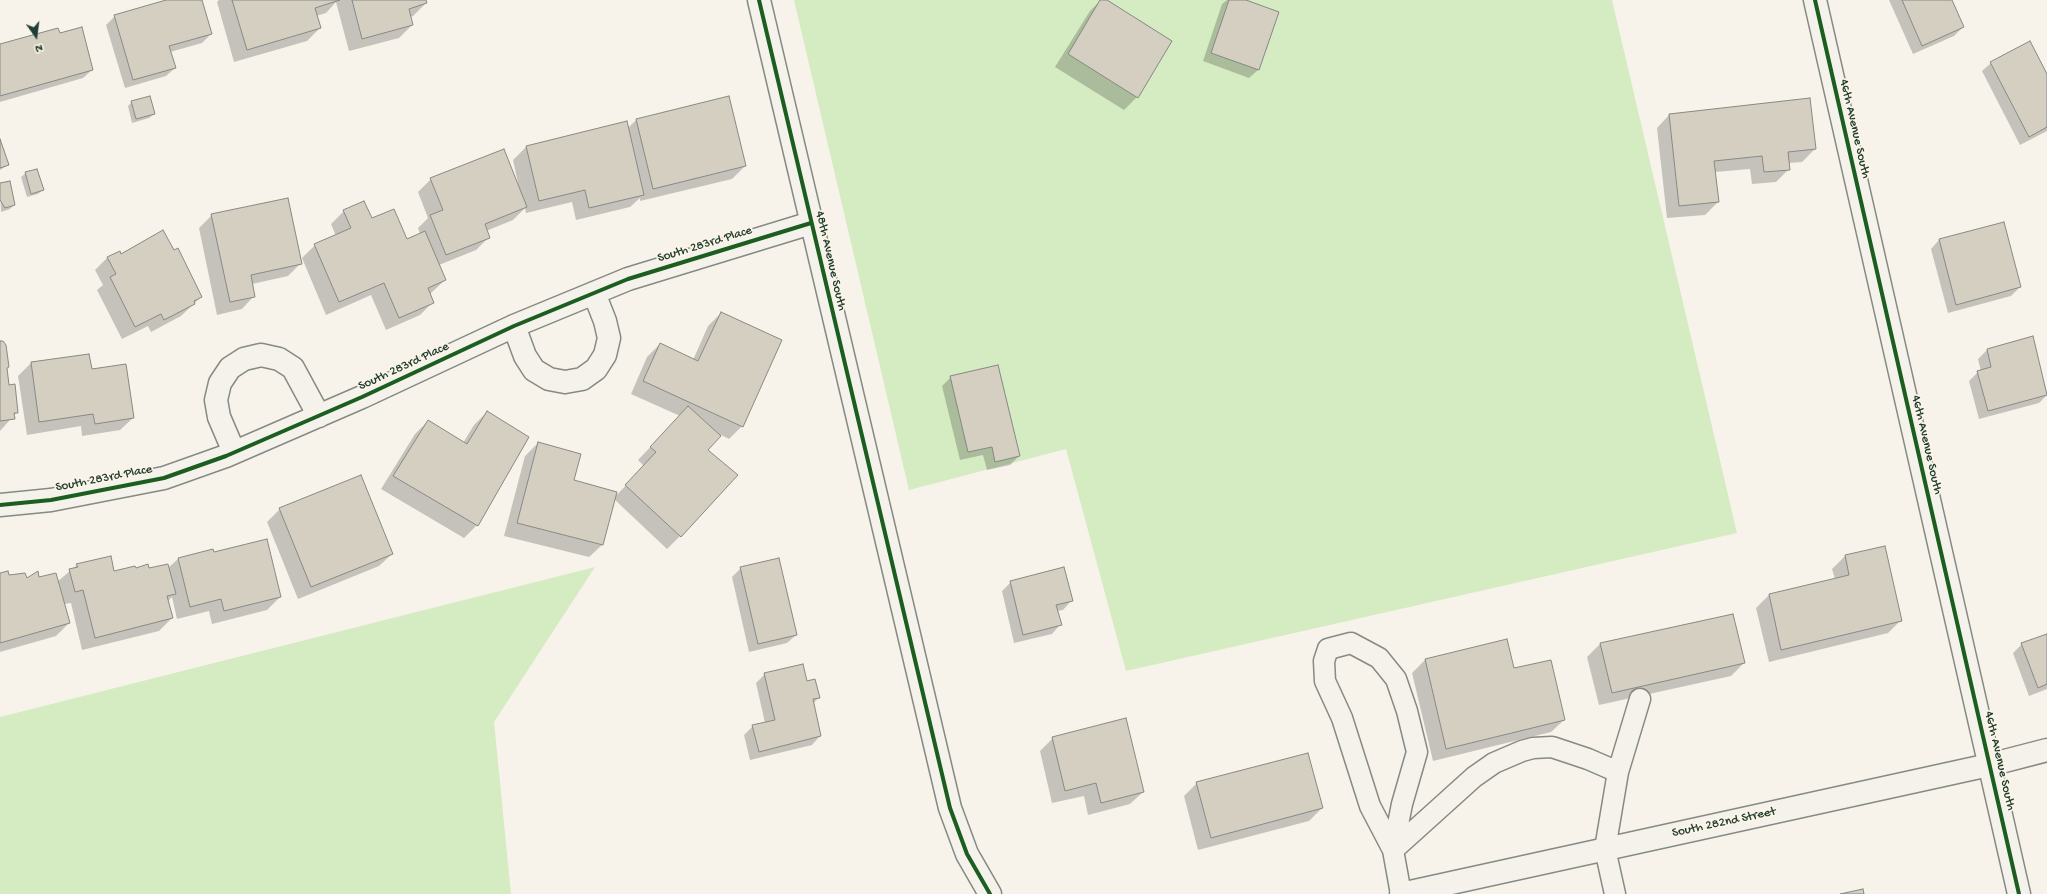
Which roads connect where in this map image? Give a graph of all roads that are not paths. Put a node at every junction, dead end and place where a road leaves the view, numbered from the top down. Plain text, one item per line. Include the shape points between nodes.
1 (758, 0) edge
2 (1815, 0) edge
3 (811, 222) junction
4 (594, 293) junction
5 (514, 326) junction
6 (319, 416) junction
7 (234, 452) junction
8 (0, 505) edge
9 (1640, 699) dead end
10 (2047, 750) edge
11 (1989, 765) junction
12 (1618, 772) junction
13 (1604, 849) junction
14 (1393, 850) junction
15 (990, 894) edge
16 (1401, 894) edge
17 (1615, 894) edge
18 (2019, 894) edge

1 - 3 street, 48th Avenue South
2 - 11 street, 46th Avenue South
3 - 4 street, South 283rd Place via 628,279
3 - 15 street, 48th Avenue South via 950,808 967,854
4 - 5 street, South 283rd Place
4 - 5 street via 609,338 606,355 596,369 582,379 565,382 549,379 534,370 525,356
5 - 6 street, South 283rd Place
6 - 7 street, South 283rd Place
6 - 7 street via 293,368 279,359 261,355 244,359 230,368 220,383 216,400 219,418
7 - 8 street, South 283rd Place via 164,478 51,500
9 - 12 lane
10 - 11 street, South 282nd Street
11 - 13 street, South 282nd Street
11 - 18 street, 46th Avenue South
12 - 13 lane
12 - 14 lane via 1556,748 1543,746 1522,751 1494,763 1474,777
13 - 16 street, South 282nd Street
13 - 17 lane
14 - 14 lane via 1402,804 1417,752 1408,711 1396,679 1379,658 1351,643 1328,649 1324,661 1325,681 1342,718 1370,806
14 - 16 lane

